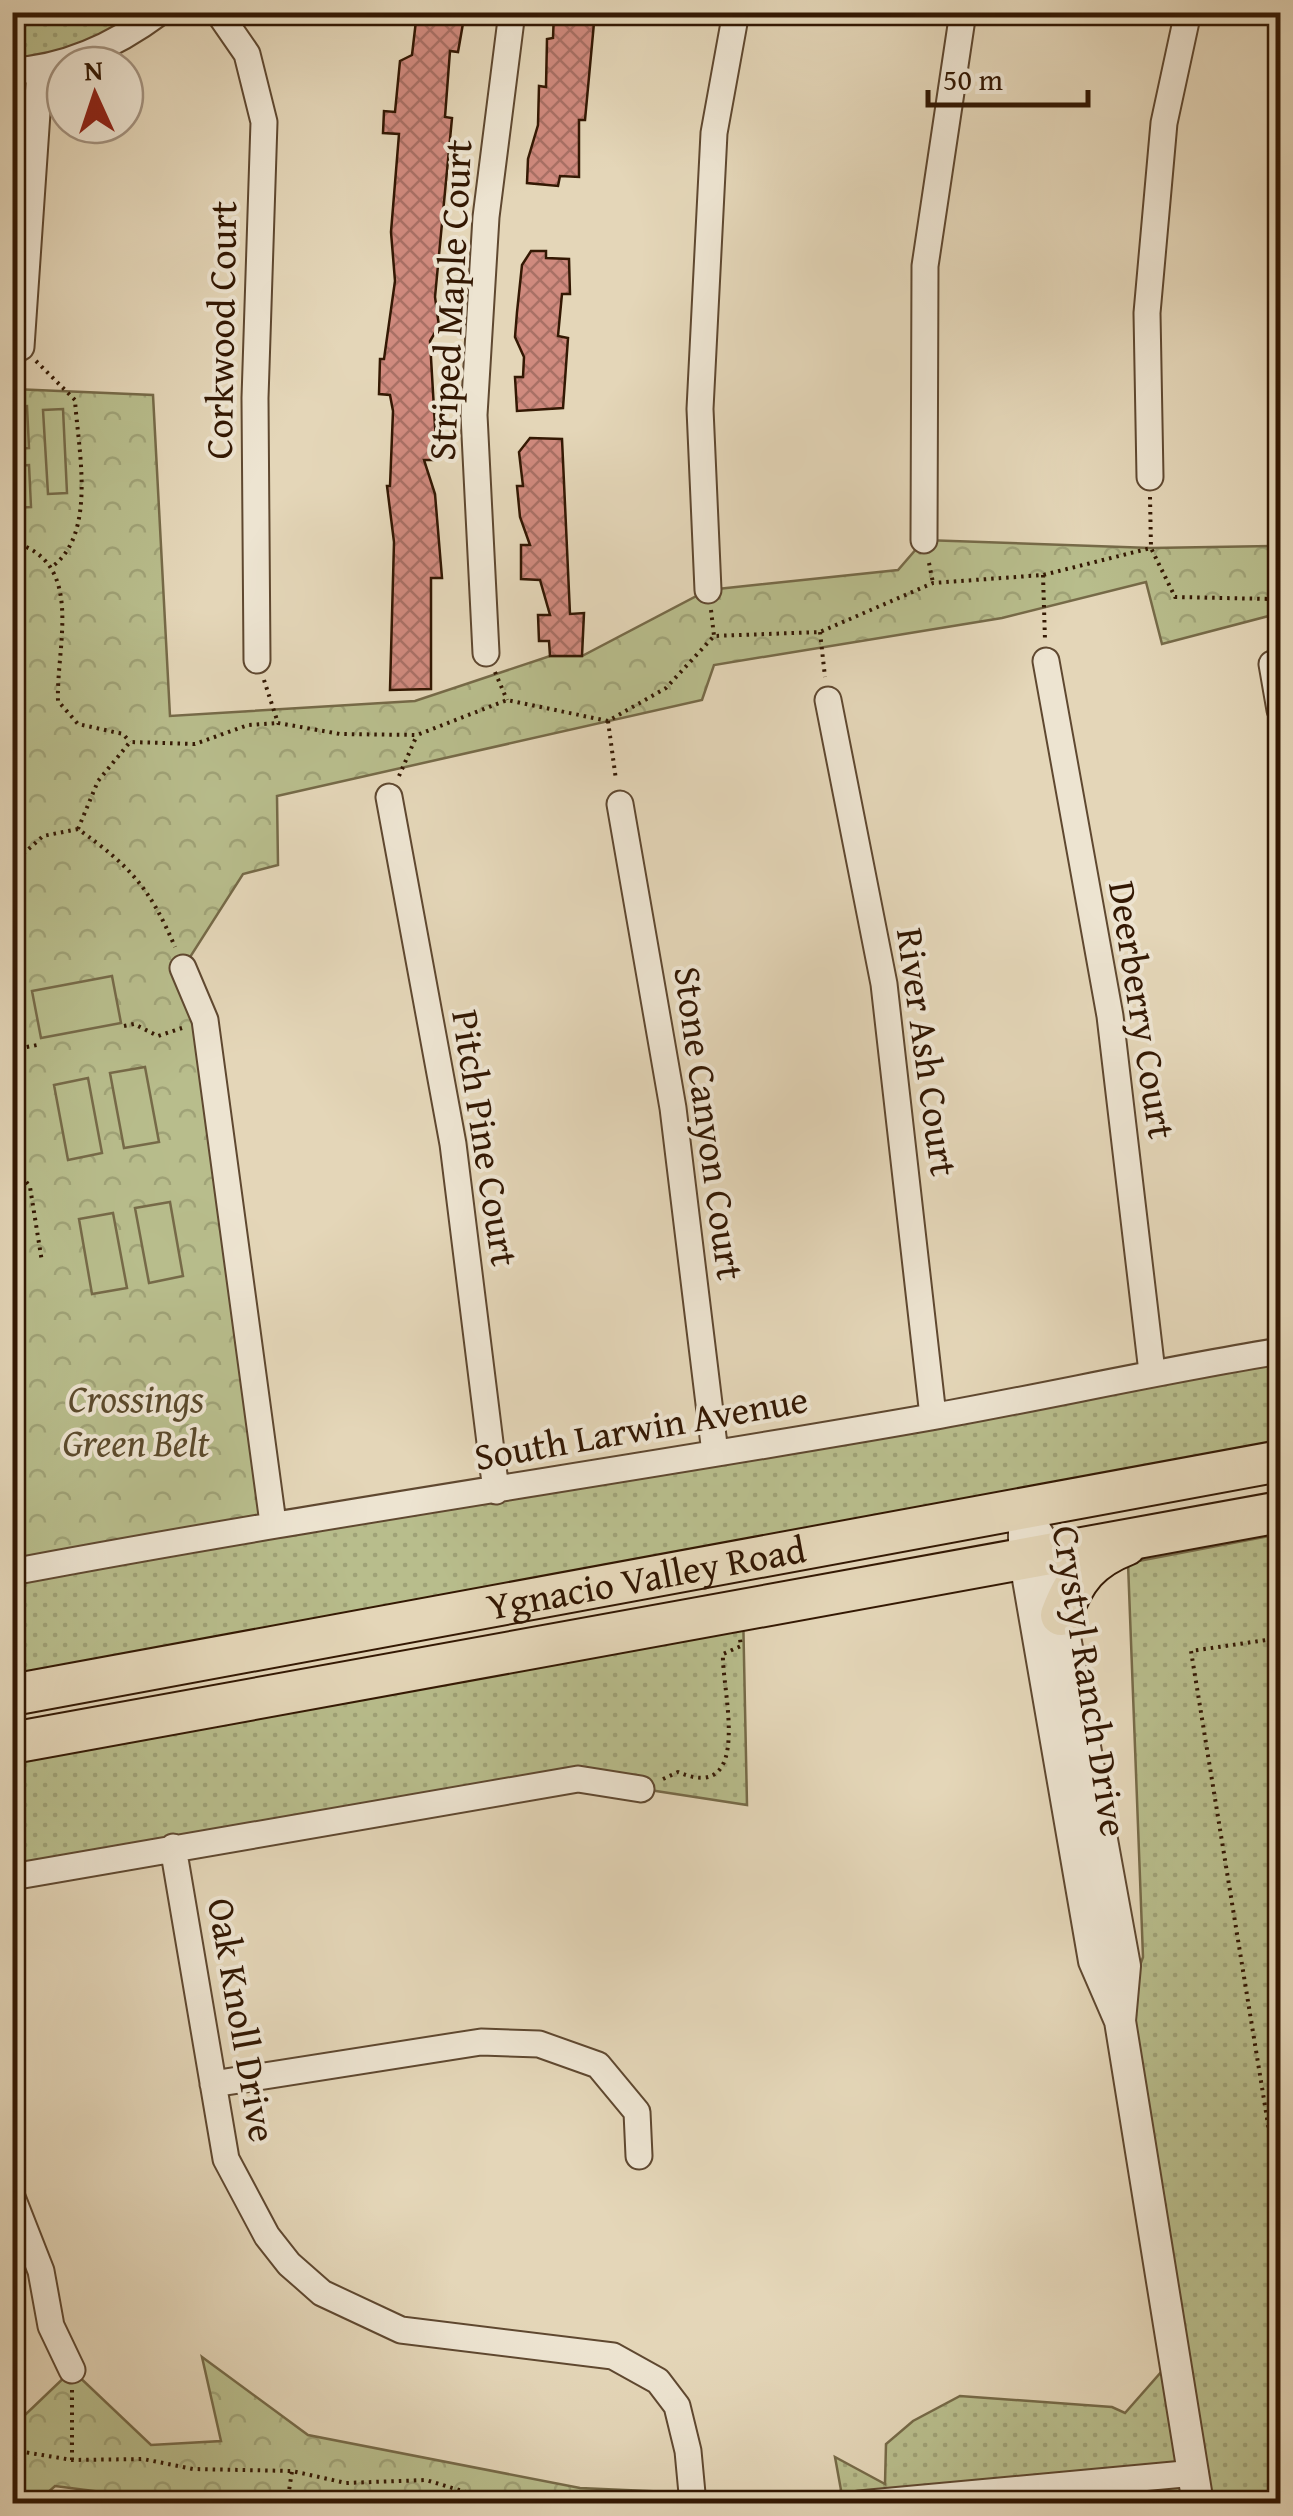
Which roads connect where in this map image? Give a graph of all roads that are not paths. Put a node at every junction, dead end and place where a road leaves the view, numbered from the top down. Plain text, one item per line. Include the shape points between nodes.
1 (160, 12) edge
2 (218, 12) edge
3 (512, 12) edge
4 (736, 12) edge
5 (963, 12) edge
6 (1188, 12) edge
7 (40, 69) junction
8 (12, 71) edge
9 (21, 346) road end
10 (1150, 477) road end
11 (924, 540) dead end
12 (708, 590) dead end
13 (486, 653) road end
14 (257, 660) road end
15 (1046, 661) road end
16 (1272, 664) road end
17 (828, 700) road end
18 (1280, 710) edge
19 (390, 797) road end
20 (620, 804) road end
21 (183, 968) road end
22 (1280, 1350) edge
23 (1152, 1372) junction
24 (934, 1416) junction
25 (714, 1453) junction
26 (1280, 1461) edge
27 (496, 1491) junction
28 (1024, 1511) junction
29 (1280, 1512) edge
30 (273, 1523) junction
31 (1156, 1533) junction
32 (1036, 1553) junction
33 (12, 1572) edge
34 (1061, 1614) junction
35 (12, 1695) edge
36 (12, 1743) edge
37 (641, 1788) road end
38 (173, 1847) junction
39 (12, 1877) edge
40 (1120, 2021) junction
41 (213, 2084) junction
42 (639, 2156) dead end
43 (12, 2196) edge
44 (72, 2370) dead end
45 (1196, 2488) edge
46 (693, 2504) edge
47 (859, 2504) edge

1 - 7 street via 122,40
2 - 14 street, Corkwood Court via 247,54 264,122 254,398
3 - 13 street, Striped Maple Court via 486,217 474,415
4 - 12 street via 714,133 700,409
5 - 11 street via 925,266
6 - 10 street via 1164,123 1148,294
7 - 8 street
7 - 9 street
15 - 23 street, Deerberry Court via 1110,1016
16 - 18 street
17 - 24 street, River Ash Court via 884,984
19 - 27 street, Pitch Pine Court via 452,1144
20 - 25 street, Stone Canyon Court via 674,1108
21 - 30 street via 205,1020
22 - 23 street, South Larwin Avenue
23 - 24 street, South Larwin Avenue
24 - 25 street, South Larwin Avenue
25 - 27 street, South Larwin Avenue
26 - 28 highway, Ygnacio Valley Road
27 - 30 street, South Larwin Avenue
28 - 32 street, Crystyl Ranch Drive
28 - 35 highway, Ygnacio Valley Road
29 - 31 highway, Ygnacio Valley Road
30 - 33 street, South Larwin Avenue
31 - 32 highway, Ygnacio Valley Road
31 - 34 highway via 1098,1556 1073,1583
32 - 34 street, Crystyl Ranch Drive
32 - 36 highway, Ygnacio Valley Road
32 - 40 street, Crystyl Ranch Drive via 1094,1961
34 - 40 street, Crystyl Ranch Drive via 1125,1966
37 - 38 street via 578,1780
38 - 39 street
38 - 41 street, Oak Knoll Drive
40 - 45 street, Crystyl Ranch Drive
41 - 42 street via 481,2042 540,2044 598,2065 637,2112
41 - 46 street, Oak Knoll Drive via 226,2159 288,2264 322,2293 401,2330 614,2356 658,2381 677,2406
43 - 44 street via 41,2271 51,2326
45 - 47 street

